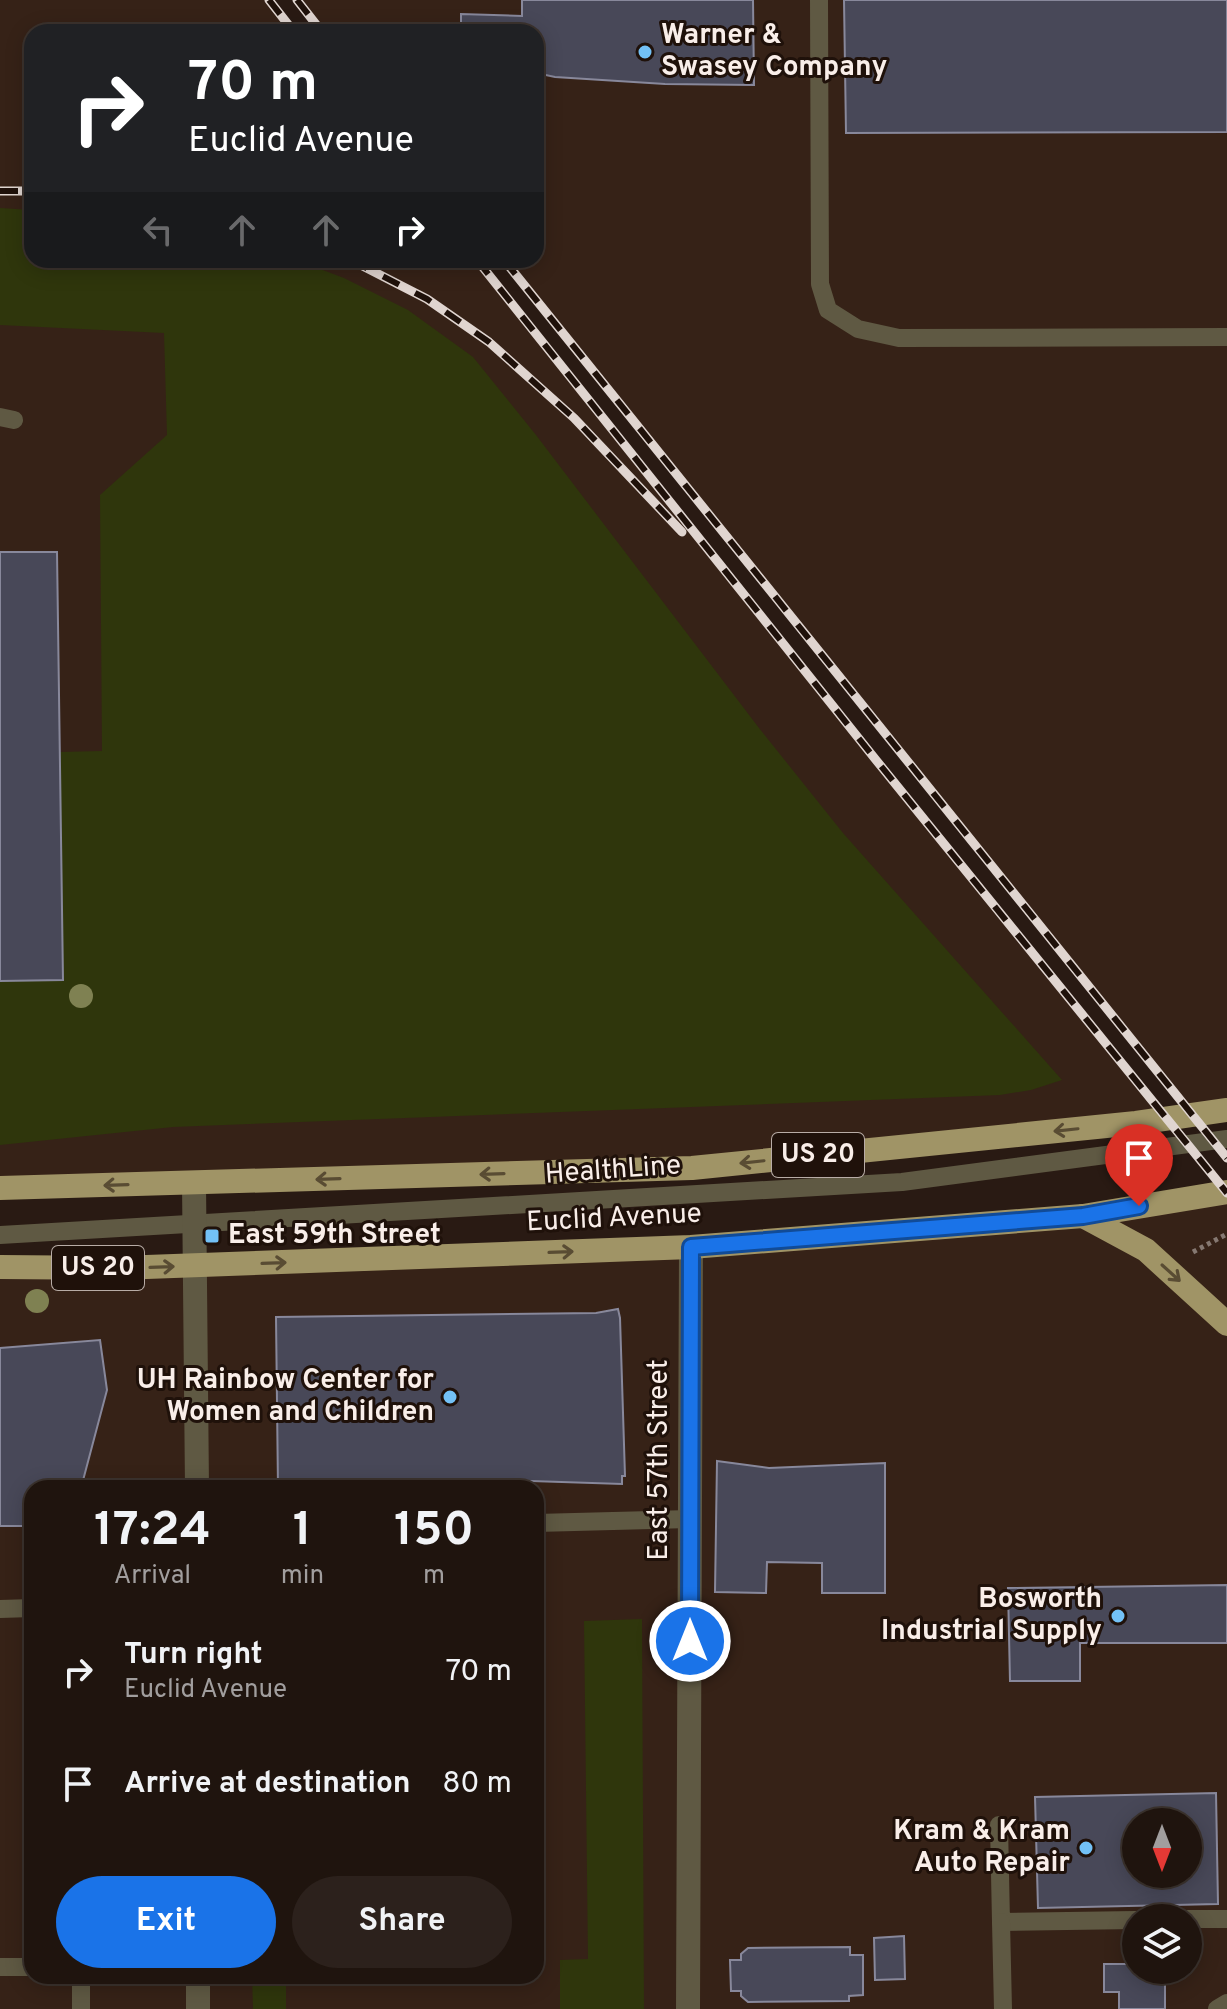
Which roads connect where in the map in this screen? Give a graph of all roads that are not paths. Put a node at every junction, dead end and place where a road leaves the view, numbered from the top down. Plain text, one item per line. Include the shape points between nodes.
1 (819, 0) edge
2 (1227, 337) edge
3 (1227, 1110) edge
4 (1227, 1139) edge
5 (194, 1183) junction
6 (0, 1188) edge
7 (1227, 1192) edge
8 (1083, 1216) junction
9 (195, 1224) junction
10 (0, 1235) edge
11 (691, 1247) junction
12 (196, 1266) junction
13 (0, 1267) edge
14 (1227, 1324) edge
15 (197, 1480) edge
16 (690, 1519) junction
17 (544, 1523) edge
18 (24, 1608) edge
19 (0, 1609) edge
20 (999, 1825) dead end
21 (1202, 1919) edge
22 (1227, 1919) edge
23 (1122, 1920) edge
24 (1001, 1922) junction
25 (0, 1967) edge
26 (24, 1967) edge
27 (81, 1984) edge
28 (198, 1984) edge
29 (1227, 2003) edge
30 (81, 2009) edge
31 (198, 2009) edge
32 (688, 2009) edge
33 (1003, 2009) edge
34 (1217, 2009) edge

1 - 2 lane via 820,284 828,310 858,329 899,338
3 -> 5 main road, Euclid Avenue / US 20 via 692,1168
4 - 9 lane, HealthLine via 902,1182
5 -> 6 main road, Euclid Avenue / US 20
5 - 9 street
7 - 8 main road, Euclid Avenue / US 20
8 - 11 main road, Euclid Avenue / US 20
8 -> 14 main road via 1146,1250
9 - 10 lane, HealthLine
9 - 12 street
12 -> 11 main road, Euclid Avenue / US 20
11 - 16 street, East 57th Street
13 -> 12 main road, Euclid Avenue / US 20
12 - 15 street
16 - 17 lane
16 - 32 street, East 57th Street
18 - 19 lane
20 - 24 lane
21 - 22 lane
23 - 24 lane
24 - 33 lane
25 - 26 lane
27 - 30 lane
28 - 31 street
29 - 34 lane

